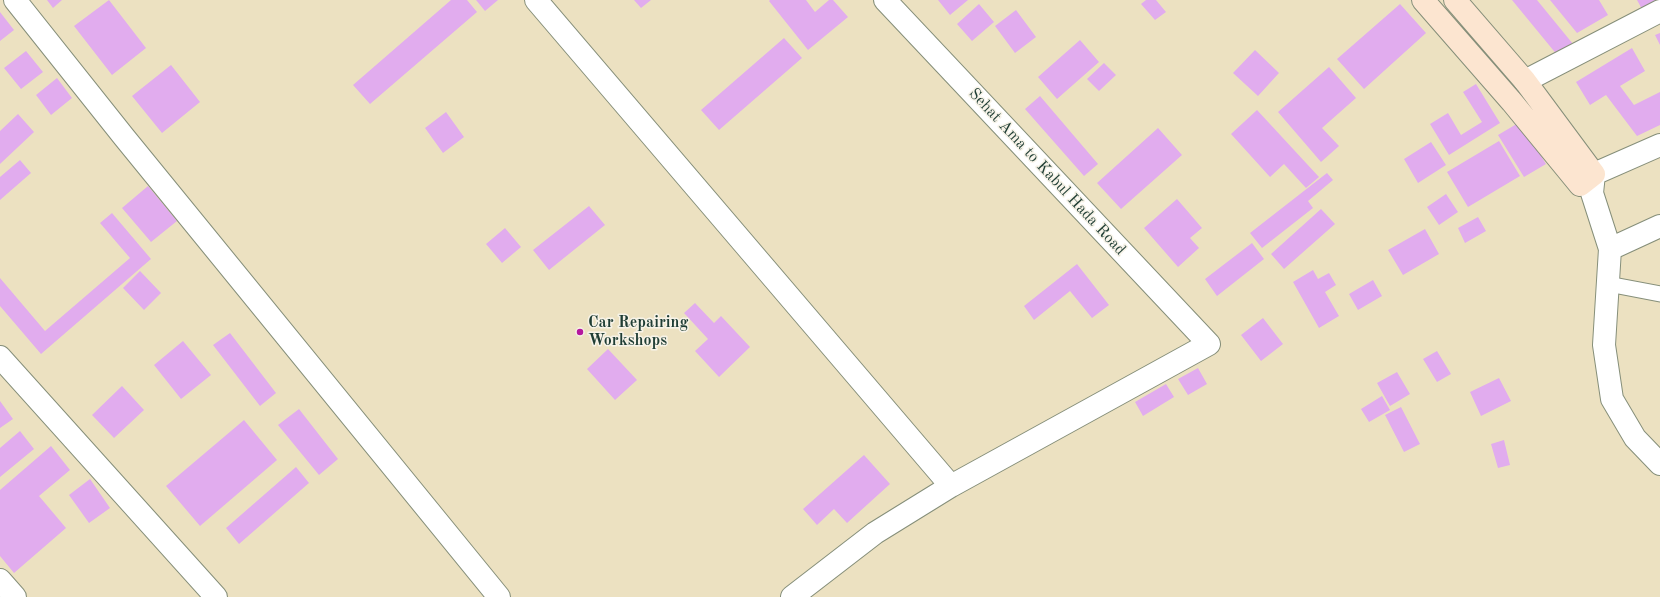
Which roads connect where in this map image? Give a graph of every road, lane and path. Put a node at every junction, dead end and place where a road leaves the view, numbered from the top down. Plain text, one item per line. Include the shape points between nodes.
1 (15, 0) edge
2 (536, 0) edge
3 (885, 0) edge
4 (1423, 0) edge
5 (1455, 0) edge
6 (1660, 11) edge
7 (1525, 81) junction
8 (1660, 145) edge
9 (1589, 184) junction
10 (1660, 226) edge
11 (1610, 249) junction
12 (1608, 284) junction
13 (1660, 294) edge
14 (0, 357) edge
15 (1660, 464) edge
16 (951, 486) junction
17 (0, 580) edge
18 (15, 597) edge
19 (216, 597) edge
20 (499, 597) edge
21 (792, 597) edge

1 - 20 street
2 - 16 street
3 - 16 street, Sehat Ama to Kabul Hada Road via 1209,344
4 - 9 main road via 1512,102
5 - 7 main road
6 - 7 street
7 - 9 main road
8 - 9 street
9 - 11 street
10 - 11 street
11 - 12 street
12 - 13 lane
12 - 15 street via 1604,345 1612,398 1635,438
14 - 19 street
16 - 21 street via 875,533
17 - 18 street

